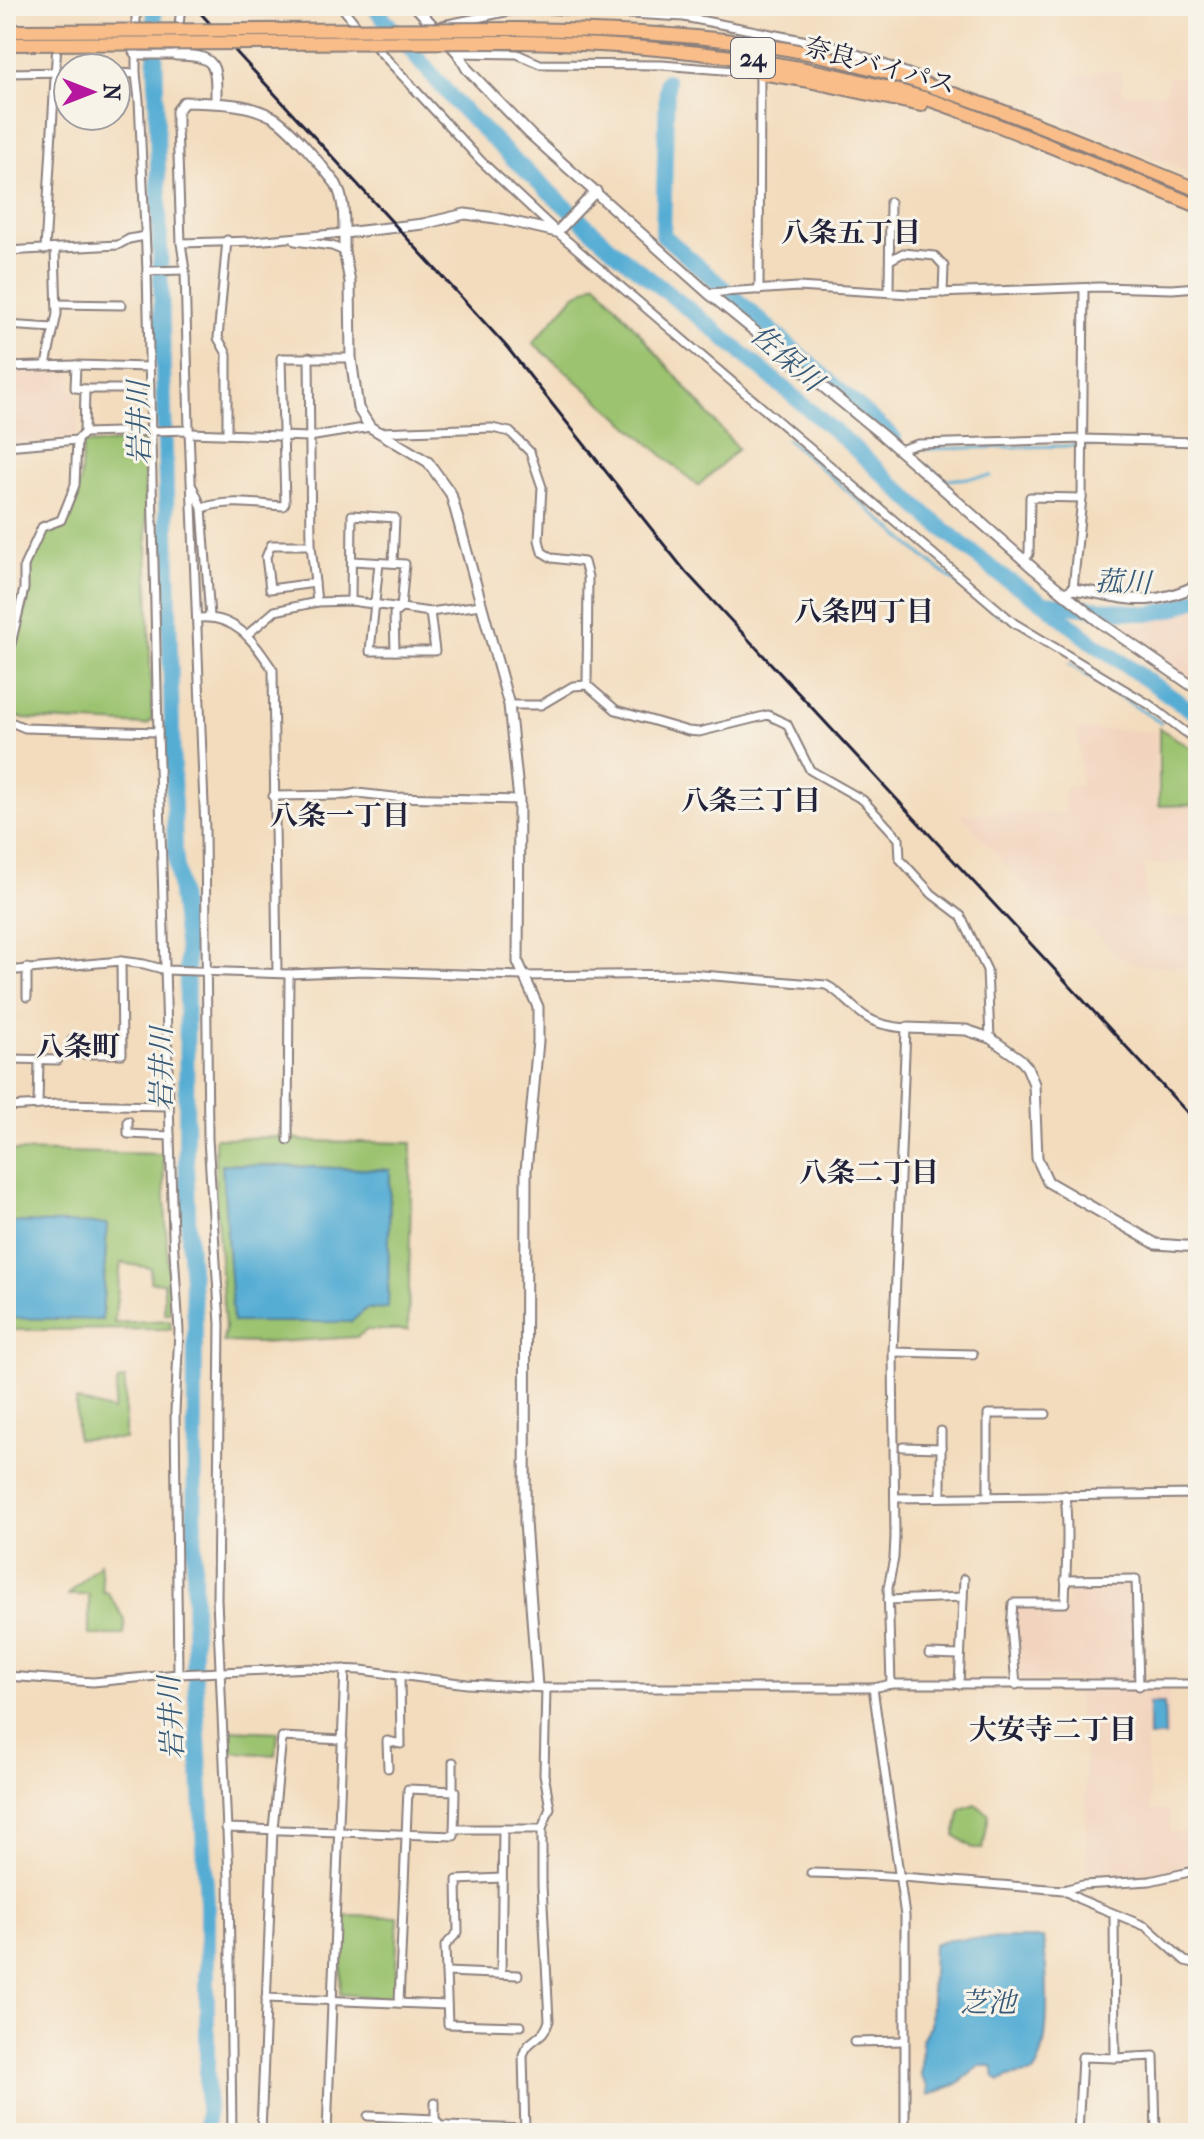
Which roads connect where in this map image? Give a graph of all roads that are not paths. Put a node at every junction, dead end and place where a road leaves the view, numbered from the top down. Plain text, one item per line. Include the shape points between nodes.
1 (136, 6) edge
2 (181, 6) edge
3 (341, 6) edge
4 (415, 6) edge
5 (433, 26) junction
6 (6, 31) edge
7 (520, 36) junction
8 (6, 43) edge
9 (57, 43) junction
10 (56, 52) edge
11 (458, 53) junction
12 (138, 55) junction
13 (173, 55) junction
14 (662, 55) tunnel mouth
15 (662, 65) junction
16 (52, 72) edge
17 (6, 73) edge
18 (760, 73) junction
19 (132, 74) edge
20 (136, 74) junction
21 (953, 93) junction
22 (216, 103) junction
23 (52, 112) edge
24 (979, 116) junction
25 (177, 126) joint
26 (1198, 190) edge
27 (596, 191) junction
28 (890, 202) dead end
29 (1198, 206) edge
30 (557, 231) junction
31 (344, 233) junction
32 (145, 236) junction
33 (279, 239) junction
34 (227, 240) junction
35 (181, 243) junction
36 (55, 249) junction
37 (45, 250) junction
38 (6, 251) edge
39 (344, 251) junction
40 (890, 260) junction
41 (182, 270) junction
42 (150, 271) junction
43 (1198, 287) edge
44 (1084, 288) junction
45 (759, 290) junction
46 (889, 292) junction
47 (708, 293) junction
48 (943, 293) junction
49 (57, 304) junction
50 (122, 305) dead end
51 (6, 325) edge
52 (54, 328) junction
53 (309, 357) junction
54 (351, 358) junction
55 (46, 365) junction
56 (76, 365) junction
57 (6, 367) edge
58 (149, 367) junction
59 (85, 389) junction
60 (138, 389) dead end
61 (374, 430) junction
62 (187, 431) junction
63 (153, 432) junction
64 (84, 433) junction
65 (227, 434) junction
66 (283, 436) junction
67 (309, 437) junction
68 (1082, 439) junction
69 (77, 440) junction
70 (1198, 442) edge
71 (6, 446) edge
72 (899, 450) junction
73 (191, 483) junction
74 (1082, 498) junction
75 (202, 508) junction
76 (311, 545) junction
77 (1024, 560) junction
78 (352, 561) junction
79 (379, 563) junction
80 (393, 563) junction
81 (315, 583) junction
82 (1198, 585) edge
83 (1069, 591) junction
84 (351, 601) junction
85 (317, 602) junction
86 (374, 604) junction
87 (481, 605) junction
88 (401, 608) junction
89 (430, 612) junction
90 (210, 617) junction
91 (198, 618) junction
92 (248, 634) junction
93 (395, 651) junction
94 (6, 665) edge
95 (587, 685) junction
96 (1198, 690) edge
97 (509, 705) junction
98 (6, 720) edge
99 (158, 732) junction
100 (1198, 742) edge
101 (273, 796) junction
102 (519, 800) junction
103 (121, 961) junction
104 (27, 968) junction
105 (168, 970) junction
106 (6, 971) edge
107 (203, 971) junction
108 (277, 973) junction
109 (289, 974) junction
110 (523, 976) junction
111 (27, 997) dead end
112 (906, 1028) junction
113 (990, 1038) junction
114 (72, 1040) dead end
115 (6, 1042) edge
116 (11, 1059) junction
117 (39, 1060) junction
118 (58, 1060) dead end
119 (6, 1082) edge
120 (7, 1105) edge
121 (38, 1105) junction
122 (169, 1106) junction
123 (128, 1121) dead end
124 (170, 1136) junction
125 (288, 1140) dead end
126 (6, 1144) edge
127 (1198, 1247) edge
128 (893, 1352) junction
129 (973, 1354) dead end
130 (1046, 1414) dead end
131 (941, 1431) dead end
132 (903, 1447) dead end
133 (941, 1448) junction
134 (1198, 1494) edge
135 (1065, 1495) junction
136 (941, 1496) junction
137 (988, 1496) junction
138 (895, 1498) junction
139 (964, 1579) dead end
140 (1065, 1580) junction
141 (963, 1597) junction
142 (888, 1600) junction
143 (929, 1654) dead end
144 (959, 1655) junction
145 (345, 1669) junction
146 (217, 1672) junction
147 (180, 1674) junction
148 (6, 1676) edge
149 (400, 1677) junction
150 (891, 1684) junction
151 (1198, 1684) edge
152 (959, 1685) junction
153 (1016, 1685) junction
154 (1139, 1686) junction
155 (541, 1687) junction
156 (873, 1688) junction
157 (343, 1740) junction
158 (453, 1762) dead end
159 (388, 1768) dead end
160 (453, 1791) junction
161 (226, 1828) junction
162 (273, 1829) junction
163 (454, 1829) junction
164 (503, 1829) junction
165 (542, 1829) junction
166 (338, 1832) junction
167 (406, 1834) junction
168 (1198, 1870) edge
169 (811, 1873) dead end
170 (502, 1878) junction
171 (901, 1878) junction
172 (1063, 1890) junction
173 (1114, 1914) junction
174 (1198, 1964) edge
175 (446, 1972) junction
176 (501, 1974) junction
177 (518, 1975) dead end
178 (266, 1998) junction
179 (332, 2001) junction
180 (399, 2003) junction
181 (447, 2005) junction
182 (521, 2026) dead end
183 (904, 2041) junction
184 (854, 2042) dead end
185 (1115, 2058) junction
186 (435, 2102) dead end
187 (368, 2116) dead end
188 (435, 2119) junction
189 (447, 2129) edge
190 (525, 2131) edge
191 (232, 2133) edge
192 (261, 2133) edge
193 (327, 2133) edge
194 (905, 2133) edge
195 (1078, 2133) edge
196 (1156, 2133) edge

1 - 12 street
2 - 13 street
3 - 30 street via 421,99
4 - 5 street
5 - 11 street
5 - 21 street via 525,8 596,10 662,21 684,17 838,47
6 - 7 highway, 奈良バイパス / 24, bridge
7 - 8 highway, 奈良バイパス / 24, bridge
7 - 21 highway, 奈良バイパス / 24 via 618,30 744,43 822,57
7 - 24 highway, 奈良バイパス / 24 via 744,57 856,79
8 - 9 street
9 - 10 street
9 - 12 street via 120,43
11 - 15 street via 517,54 540,64
11 - 27 street via 530,134
12 - 13 street
12 - 20 street
13 - 22 street via 198,55 213,64
14 - 15 street
15 - 18 street
16 - 17 street
18 - 24 highway
18 - 45 street
19 - 20 street
20 - 32 street
21 - 26 highway, 奈良バイパス / 24
22 - 25 street via 184,102 177,111
22 - 31 street via 255,109 274,117 290,133 341,194
23 - 37 street
24 - 29 highway, 奈良バイパス / 24
25 - 35 street
27 - 30 street
27 - 47 street
28 - 40 street
30 - 31 street via 465,214 415,226
30 - 100 street via 1014,623 1150,705
31 - 33 street
31 - 39 street
32 - 36 street via 118,245
32 - 42 street
33 - 34 street
33 - 39 street
34 - 35 street
34 - 65 street via 218,338 227,354
35 - 41 street
36 - 37 street
36 - 49 street
37 - 38 street
39 - 54 street
40 - 46 street
40 - 48 street via 903,253 935,256 944,266
41 - 42 street
41 - 62 street
42 - 58 street
43 - 44 street
44 - 48 street
44 - 68 street
45 - 46 street
45 - 47 street
46 - 48 street
47 - 72 street
49 - 50 street
49 - 52 street
51 - 52 street
52 - 55 street
53 - 54 street
53 - 66 street via 281,358
53 - 67 street
54 - 61 street via 358,408
55 - 56 street
55 - 57 street
56 - 58 street
56 - 59 street via 75,388
58 - 63 street
59 - 60 street
59 - 64 street
61 - 67 street
61 - 87 street via 428,462 451,494
61 - 95 street via 492,428 510,432 530,452 542,487 542,552 584,562 588,577
62 - 63 street
62 - 65 street
62 - 73 street
63 - 64 street
63 - 99 street
64 - 69 street
65 - 66 street
66 - 67 street
66 - 75 street via 283,506 233,502
67 - 76 street
68 - 70 street
68 - 72 street via 918,444
68 - 74 street
69 - 71 street
69 - 94 street via 75,485 61,520 42,527 24,566 24,589
72 - 77 street
73 - 75 street
73 - 91 street
74 - 77 street via 1030,497 1029,554
74 - 83 street
75 - 90 street
76 - 81 street
76 - 81 street via 271,545 266,557 270,589
77 - 83 street
78 - 79 street
78 - 80 street via 352,515 395,518
78 - 84 street
79 - 80 street
79 - 86 street
80 - 88 street via 405,564
81 - 85 street
82 - 83 street via 1160,600
83 - 96 street via 1098,621
84 - 85 street
84 - 86 street
85 - 92 street via 275,611
86 - 88 street
86 - 93 street via 370,651
87 - 89 street
87 - 97 street
88 - 89 street
88 - 93 street via 394,614
89 - 93 street via 435,651
90 - 91 street
90 - 92 street
91 - 107 street
92 - 101 street via 273,670
95 - 97 street via 573,686 541,705
95 - 113 street via 616,710 688,731 768,715 787,724 810,770 863,800 899,839 900,859 961,916 987,970
97 - 102 street
98 - 99 street via 25,728
99 - 105 street
101 - 102 street via 357,793
101 - 108 street
102 - 110 street via 518,962
103 - 104 street
103 - 105 street
103 - 114 street via 122,1054 82,1054 72,1048
104 - 106 street
104 - 111 street
105 - 107 street
105 - 122 street
107 - 108 street
107 - 146 street via 220,1324
108 - 109 street
109 - 110 street
109 - 125 street
110 - 112 street via 694,974 826,985 868,1018
110 - 155 street via 538,1007 526,1171 525,1522
112 - 113 street via 966,1030
112 - 128 street
113 - 127 street via 1020,1059 1032,1075 1037,1158 1048,1182 1156,1244
115 - 116 street
116 - 117 street
116 - 119 street
117 - 118 street
117 - 121 street
120 - 121 street
120 - 126 street
121 - 122 street
122 - 124 street
123 - 124 street via 128,1134
124 - 147 street via 179,1331 175,1412
128 - 129 street
128 - 138 street
130 - 137 street via 988,1414
131 - 133 street
132 - 133 street
133 - 136 street
134 - 135 street
135 - 137 street
135 - 140 street
136 - 137 street
136 - 138 street
138 - 142 street
139 - 141 street
140 - 153 street via 1065,1603 1013,1603
140 - 154 street via 1136,1579
141 - 142 street
141 - 144 street
142 - 150 street
143 - 144 street
144 - 152 street
145 - 146 street
145 - 149 street
145 - 157 street
146 - 147 street
146 - 161 street
147 - 148 street via 93,1682
149 - 155 street
149 - 159 street via 401,1744 387,1741
150 - 152 street
150 - 156 street
151 - 154 street
152 - 153 street
153 - 154 street
155 - 156 street
155 - 165 street via 550,1808
156 - 171 street
157 - 162 street via 282,1737
157 - 166 street
158 - 160 street
160 - 163 street
160 - 167 street via 408,1789
161 - 162 street
161 - 191 street
162 - 166 street
162 - 178 street
163 - 164 street
163 - 167 street via 454,1836
164 - 165 street
164 - 170 street
165 - 190 street via 549,2021 546,2032 525,2047 523,2055
166 - 167 street
166 - 179 street
167 - 180 street
168 - 172 street
169 - 171 street
170 - 175 street via 457,1880 458,1932 445,1946
170 - 176 street
171 - 172 street
171 - 183 street
172 - 173 street
173 - 174 street via 1147,1927 1185,1961
173 - 185 street
175 - 176 street
175 - 181 street
176 - 177 street
178 - 179 street
178 - 192 street
179 - 180 street
179 - 193 street
180 - 181 street
181 - 182 street via 448,2024
183 - 184 street
183 - 194 street
185 - 195 street via 1082,2057
185 - 196 street via 1154,2056
186 - 188 street
187 - 188 street
188 - 189 street
189 - 190 street

